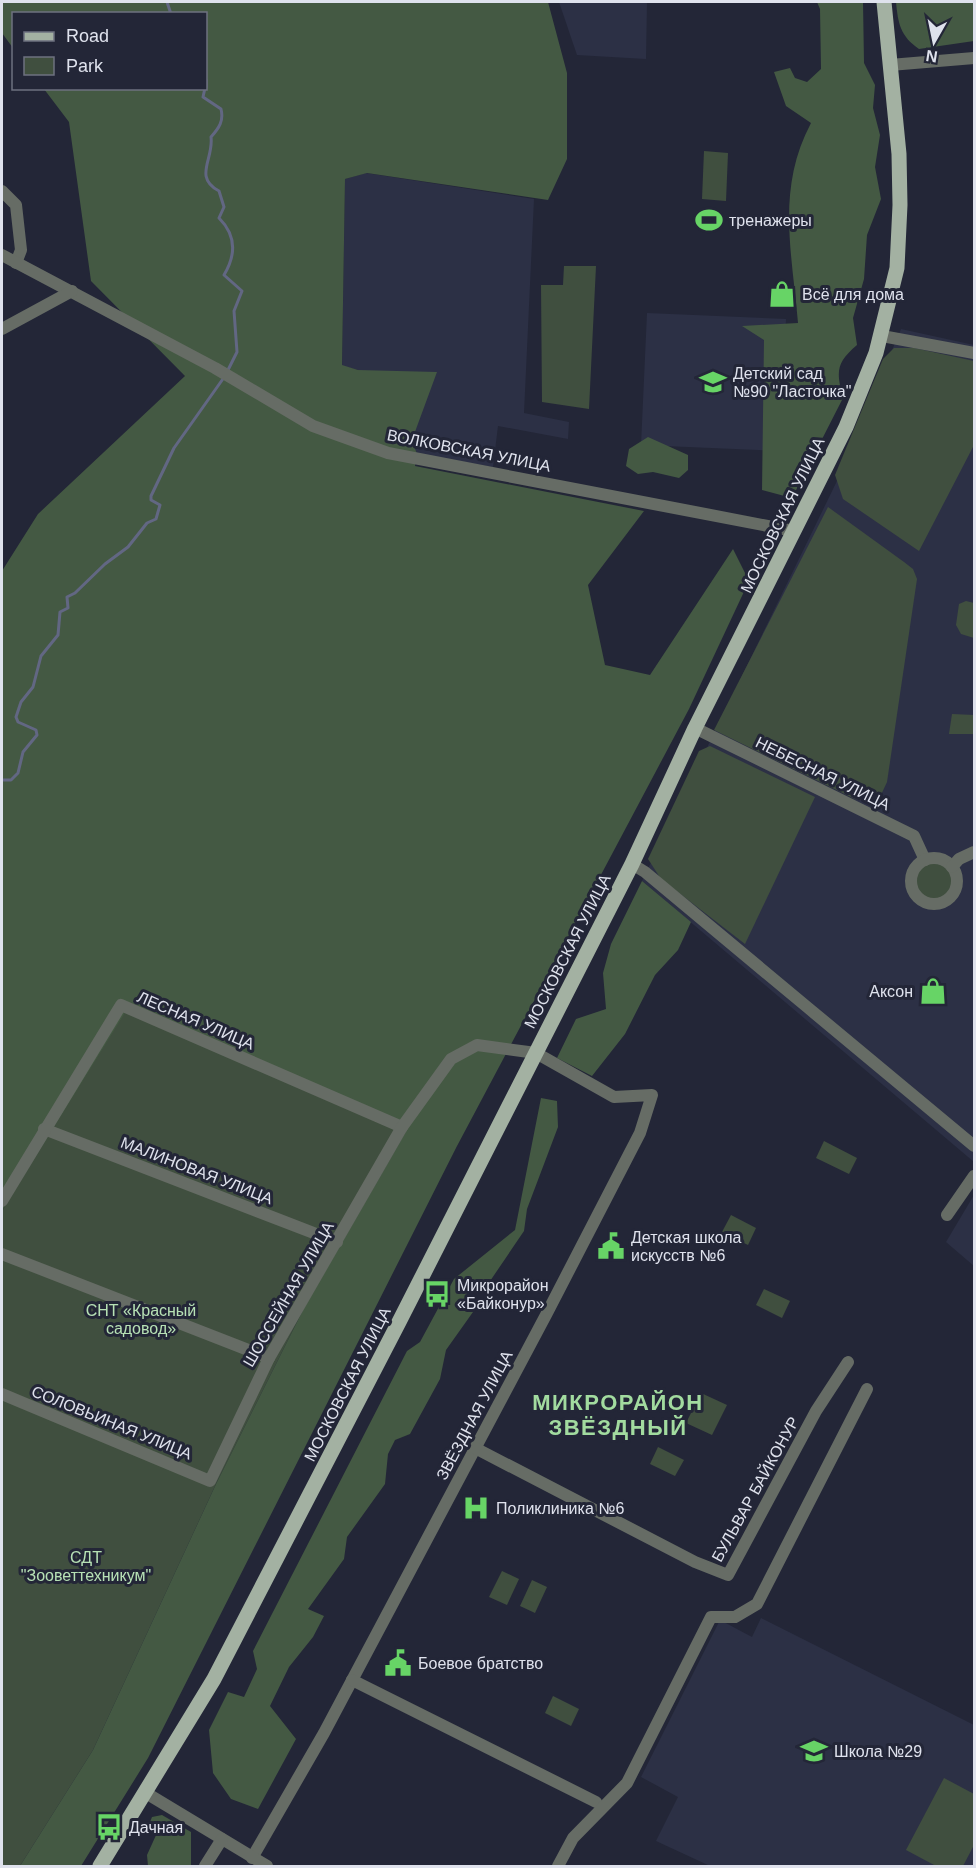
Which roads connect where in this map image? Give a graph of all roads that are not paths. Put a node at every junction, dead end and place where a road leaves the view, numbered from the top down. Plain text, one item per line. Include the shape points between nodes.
1 (884, 2) edge
2 (975, 58) edge
3 (890, 65) junction
4 (2, 191) edge
5 (2, 255) edge
6 (16, 263) junction
7 (72, 291) junction
8 (2, 329) edge
9 (882, 336) junction
10 (975, 354) edge
11 (794, 531) junction
12 (694, 728) junction
13 (975, 852) edge
14 (925, 860) junction
15 (632, 864) junction
16 (952, 867) junction
17 (536, 1053) junction
18 (402, 1127) junction
19 (44, 1129) junction
20 (975, 1146) edge
21 (975, 1176) edge
22 (2, 1201) edge
23 (947, 1215) dead end
24 (337, 1242) junction
25 (2, 1254) edge
26 (269, 1358) junction
27 (848, 1362) dead end
28 (867, 1389) dead end
29 (2, 1394) edge
30 (475, 1448) junction
31 (210, 1481) joint
32 (352, 1680) junction
33 (146, 1793) junction
34 (596, 1802) dead end
35 (222, 1839) junction
36 (252, 1858) junction
37 (100, 1866) edge
38 (205, 1866) edge
39 (267, 1866) edge
40 (558, 1866) edge

1 - 3 main road, МОСКОВСКАЯ УЛИЦА
2 - 3 street
3 - 9 main road, МОСКОВСКАЯ УЛИЦА via 900,206 897,268
4 - 6 street via 16,205 21,250
5 - 6 street, ВОЛКОВСКАЯ УЛИЦА
6 - 7 street, ВОЛКОВСКАЯ УЛИЦА
7 - 8 street
7 - 11 street, ВОЛКОВСКАЯ УЛИЦА via 313,426 388,453
9 - 10 street
9 - 11 main road, МОСКОВСКАЯ УЛИЦА via 846,427
11 - 12 main road, МОСКОВСКАЯ УЛИЦА
12 - 14 street, НЕБЕСНАЯ УЛИЦА via 914,836
12 - 15 main road, МОСКОВСКАЯ УЛИЦА
13 - 16 street
14 - 16 street via 943,860
14 - 16 street via 912,879 917,896 927,902 938,903 953,894 957,883
15 - 17 main road, МОСКОВСКАЯ УЛИЦА
15 - 20 street
17 - 18 street, ШОССЕЙНАЯ УЛИЦА via 477,1046 451,1059
17 - 30 street, ЗВЁЗДНАЯ УЛИЦА via 614,1098 652,1095 640,1133
17 - 33 main road, МОСКОВСКАЯ УЛИЦА via 214,1679
18 - 19 street, ЛЕСНАЯ УЛИЦА via 121,1005
18 - 24 street, ШОССЕЙНАЯ УЛИЦА
19 - 22 street, ЛЕСНАЯ УЛИЦА
19 - 24 street, МАЛИНОВАЯ УЛИЦА
21 - 23 street
24 - 26 street, ШОССЕЙНАЯ УЛИЦА
25 - 26 street
26 - 31 street, ШОССЕЙНАЯ УЛИЦА
27 - 30 street, БУЛЬВАР БАЙКОНУР via 816,1411 728,1575 695,1562
28 - 40 street via 757,1604 735,1617 711,1617 627,1783 573,1838
29 - 31 street, СОЛОВЬИНАЯ УЛИЦА
30 - 32 street, ЗВЁЗДНАЯ УЛИЦА
32 - 34 street
32 - 36 street, ЗВЁЗДНАЯ УЛИЦА
33 - 35 street
33 - 37 main road, МОСКОВСКАЯ УЛИЦА
35 - 36 street
35 - 38 street
36 - 39 street

